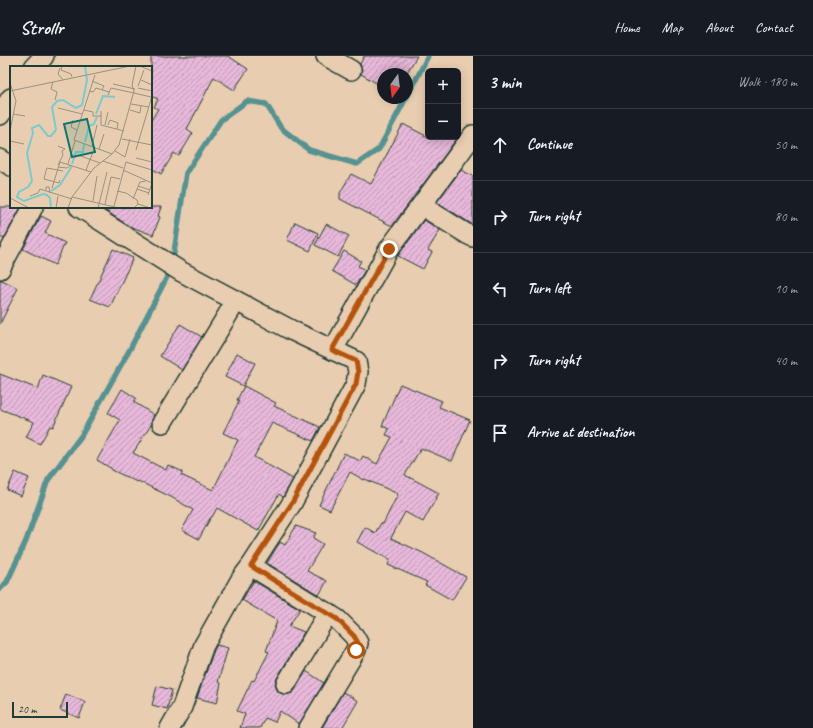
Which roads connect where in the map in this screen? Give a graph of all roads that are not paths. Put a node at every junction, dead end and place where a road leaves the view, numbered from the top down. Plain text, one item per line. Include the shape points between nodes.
1 (44, 56) edge
2 (326, 56) edge
3 (35, 66) edge
4 (351, 70) dead end
5 (10, 100) edge
6 (0, 115) edge
7 (473, 135) edge
8 (0, 159) edge
9 (10, 165) edge
10 (422, 206) junction
11 (32, 208) edge
12 (81, 208) edge
13 (473, 236) edge
14 (0, 269) edge
15 (236, 301) junction
16 (332, 350) junction
17 (162, 423) dead end
18 (251, 566) junction
19 (328, 614) junction
20 (286, 684) dead end
21 (170, 728) edge
22 (308, 728) edge

1 - 3 street
2 - 4 street
5 - 6 street
7 - 10 street
8 - 9 street
10 - 13 street
10 - 16 street via 389,249
11 - 14 street
12 - 15 street via 180,271
15 - 16 street
15 - 17 street
16 - 18 street via 356,361 356,384 292,503
18 - 19 street
18 - 21 street via 240,579 204,645 182,707
19 - 20 street
19 - 22 street via 337,619 358,643

